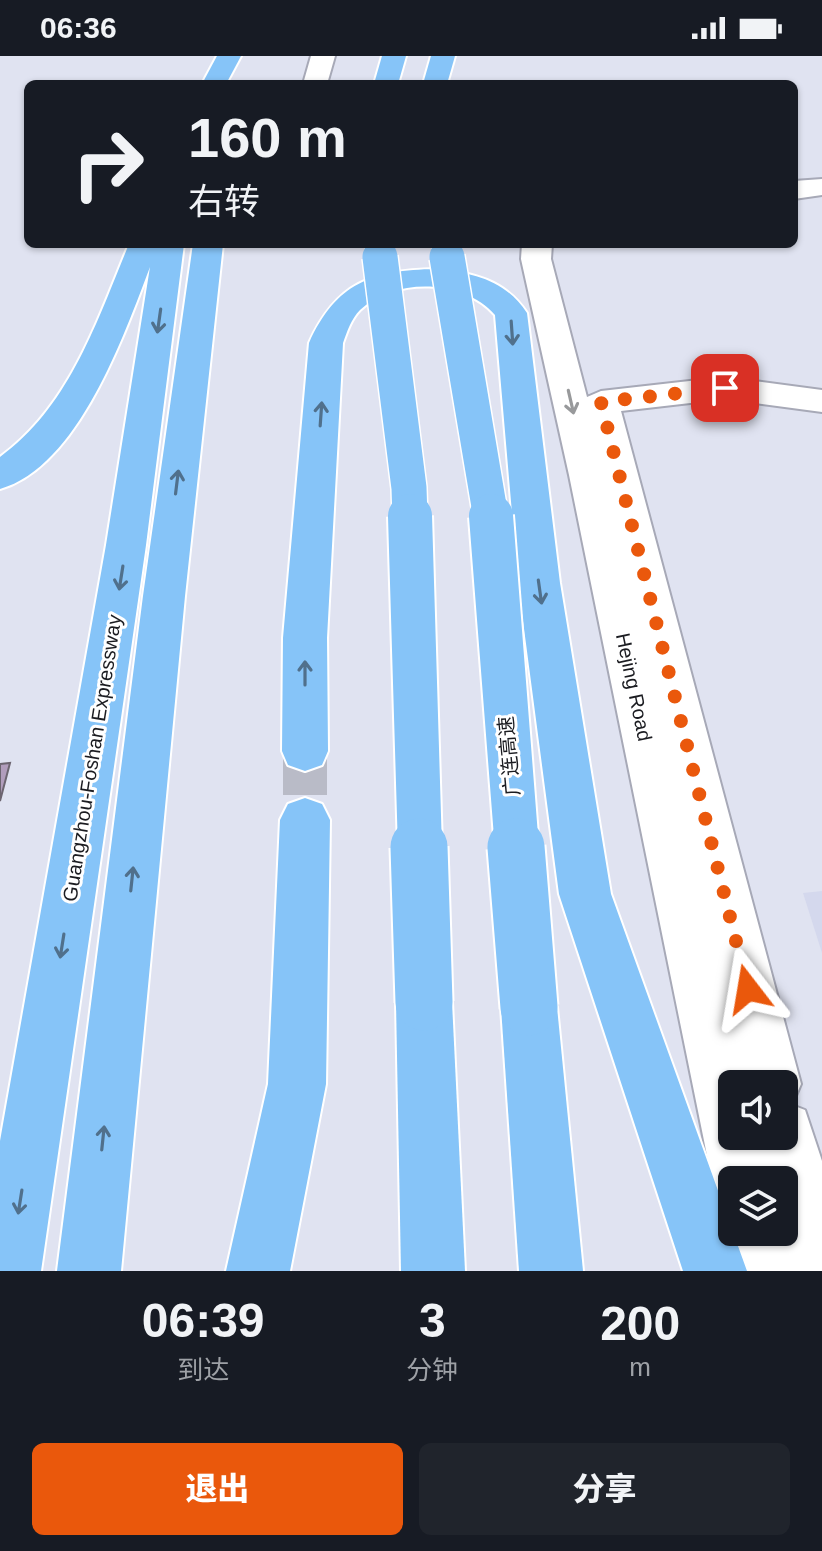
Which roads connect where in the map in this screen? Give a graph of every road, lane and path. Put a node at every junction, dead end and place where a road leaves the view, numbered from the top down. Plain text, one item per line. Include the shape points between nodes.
1 (229, 56) edge
2 (253, 56) edge
3 (323, 56) edge
4 (443, 56) edge
5 (216, 80) edge
6 (243, 80) edge
7 (316, 80) edge
8 (436, 80) edge
9 (822, 187) edge
10 (798, 190) edge
11 (142, 248) edge
12 (168, 248) edge
13 (208, 248) edge
14 (379, 248) edge
15 (446, 248) edge
16 (537, 248) edge
17 (556, 248) edge
18 (822, 401) edge
19 (601, 402) junction
20 (0, 476) edge
21 (305, 751) tunnel mouth
22 (305, 820) tunnel mouth
23 (719, 1070) edge
24 (768, 1070) edge
25 (789, 1150) edge
26 (758, 1246) edge
27 (9, 1271) edge
28 (89, 1271) edge
29 (258, 1271) edge
30 (433, 1271) edge
31 (551, 1271) edge
32 (715, 1271) edge
33 (764, 1271) edge
34 (820, 1271) edge

1 - 5 highway
2 - 6 highway
3 - 7 street
4 - 8 highway
9 - 10 street
11 - 20 highway via 88,380 27,459
12 -> 27 highway, Guangzhou-Foshan Expressway via 124,560
28 -> 13 highway
14 - 30 highway, bridge via 409,488
15 - 31 highway, 广连高速, bridge via 489,494
16 -> 23 street, Hejing Road
17 - 19 street, Hejing Road
18 - 19 street via 725,388
19 - 24 street, Hejing Road
21 -> 32 highway via 305,638 326,343 349,302 395,281 430,279 491,292 511,313 539,583 585,894
22 - 29 highway via 297,1084
25 - 34 street
26 - 33 street

